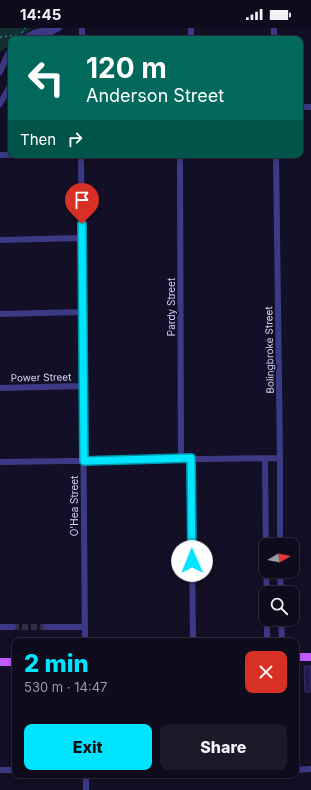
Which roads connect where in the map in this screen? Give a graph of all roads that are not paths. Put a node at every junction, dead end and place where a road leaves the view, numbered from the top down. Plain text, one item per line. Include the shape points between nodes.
1 (52, 28) edge
2 (59, 28) edge
3 (29, 36) edge
4 (34, 36) edge
5 (43, 36) edge
6 (47, 36) edge
7 (8, 54) edge
8 (0, 72) edge
9 (8, 89) edge
10 (0, 104) edge
11 (81, 158) edge
12 (180, 158) edge
13 (276, 158) edge
14 (82, 238) junction
15 (0, 240) edge
16 (82, 312) junction
17 (0, 314) edge
18 (83, 386) junction
19 (0, 388) edge
20 (181, 458) junction
21 (191, 458) junction
22 (265, 458) junction
23 (280, 458) junction
24 (84, 461) junction
25 (0, 462) edge
26 (266, 538) edge
27 (280, 538) edge
28 (267, 626) edge
29 (281, 626) edge
30 (0, 627) edge
31 (13, 627) tunnel mouth
32 (46, 627) tunnel mouth
33 (85, 627) junction
34 (85, 638) edge
35 (193, 638) edge
36 (267, 638) edge
37 (282, 638) edge
38 (299, 657) edge
39 (311, 657) edge
40 (0, 662) edge
41 (12, 662) edge
42 (311, 769) edge
43 (0, 770) edge
44 (12, 770) edge
45 (299, 770) edge
46 (86, 778) edge
47 (86, 790) edge

1 - 3 street
2 - 6 street
4 - 5 street
7 - 8 street
9 - 10 street
11 - 14 street, O'Hea Street
12 - 20 street, Pardy Street
13 - 23 street, Bolingbroke Street
14 - 15 street
14 - 16 street, O'Hea Street
16 - 17 street
16 - 18 street, O'Hea Street
18 - 19 street, Power Street
18 - 24 street, O'Hea Street
20 - 21 street
20 - 24 street
21 - 22 street
21 - 35 street
22 - 23 street
22 - 26 street
23 - 27 street, Bolingbroke Street
24 - 25 street
24 - 33 street, O'Hea Street
28 - 36 street
29 - 37 street
30 - 31 street
32 - 33 street
33 - 34 street, O'Hea Street
38 - 39 main road
40 - 41 main road
42 - 45 street
43 - 44 street
46 - 47 street

